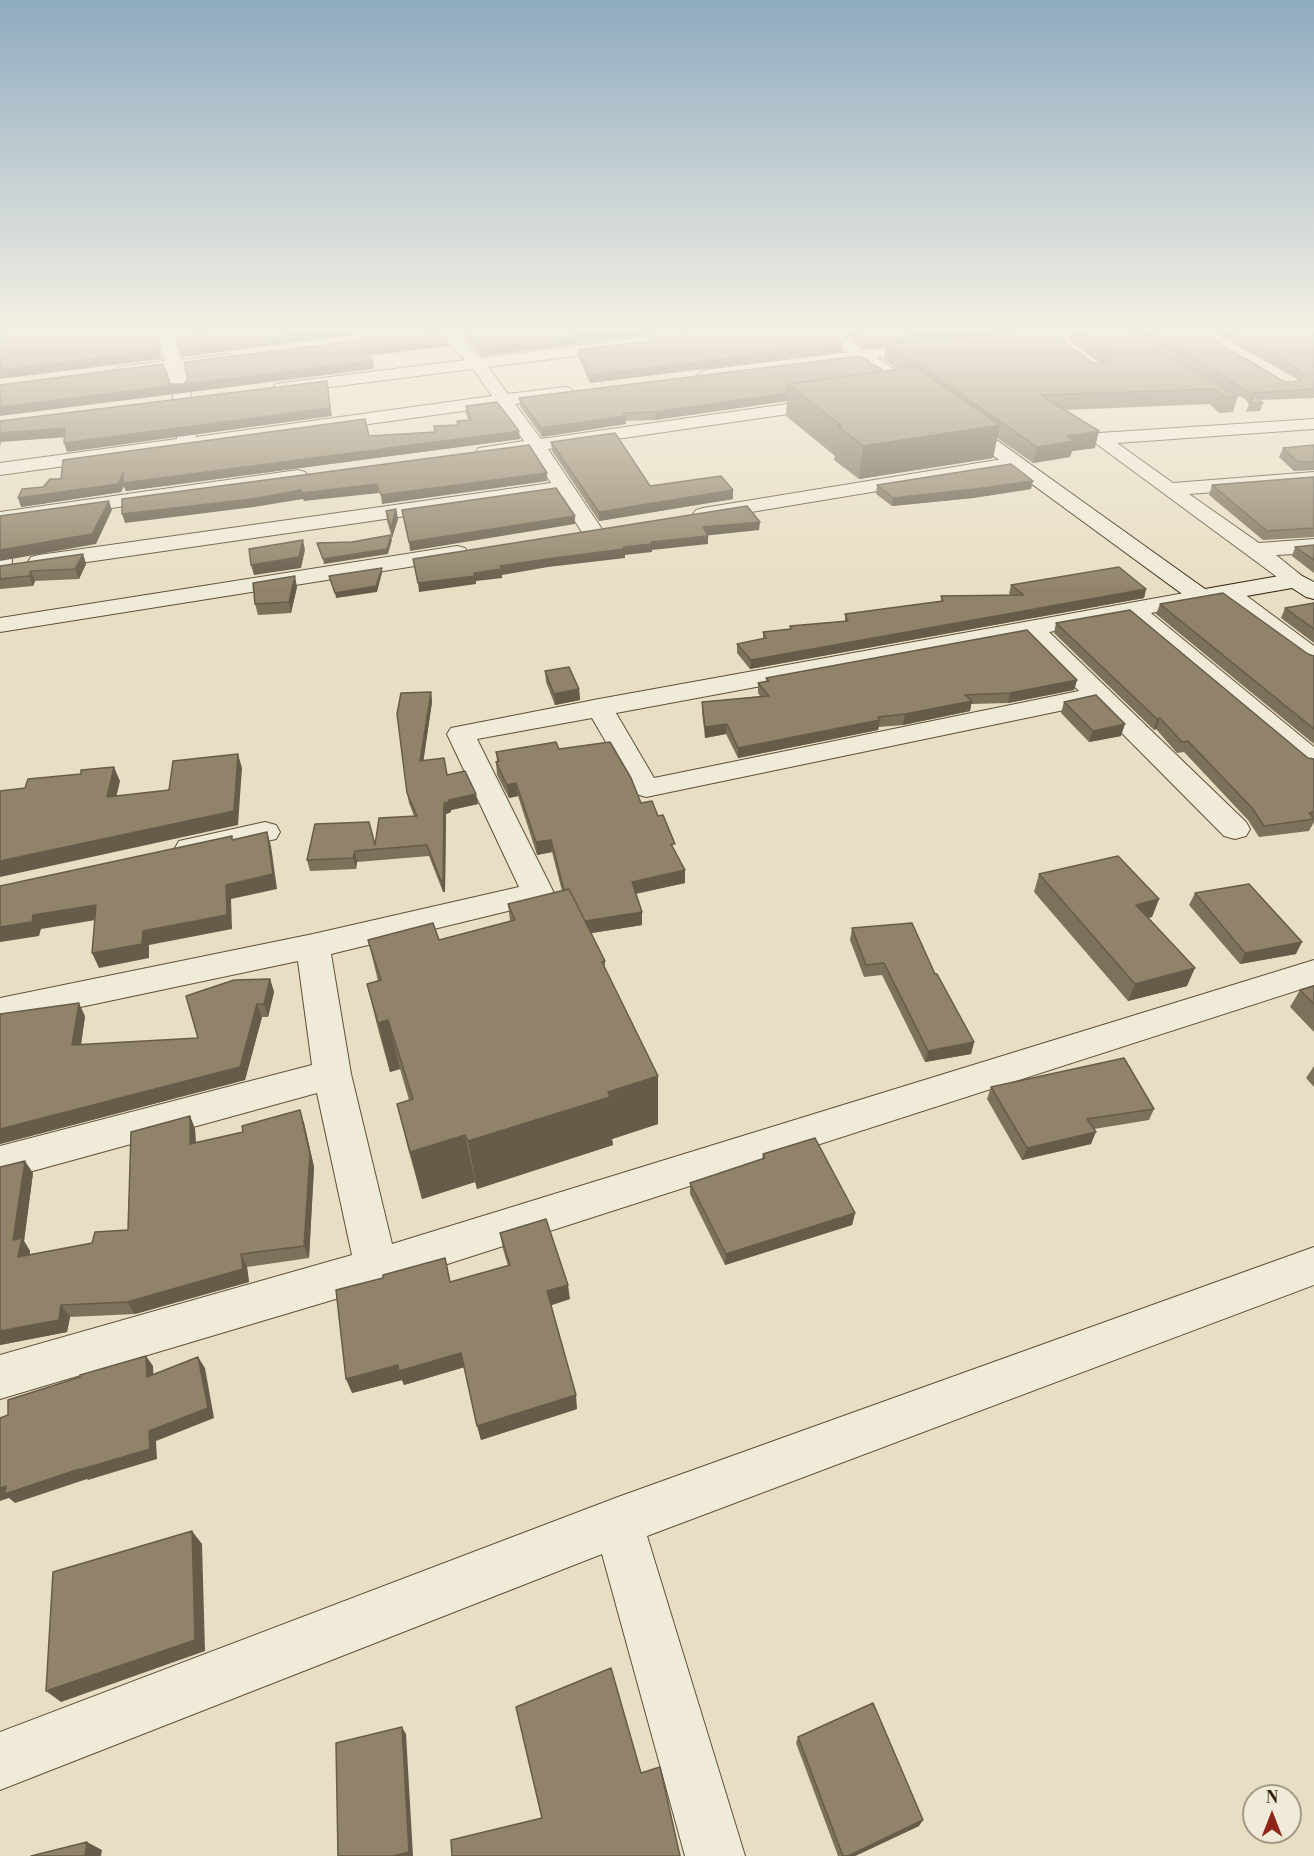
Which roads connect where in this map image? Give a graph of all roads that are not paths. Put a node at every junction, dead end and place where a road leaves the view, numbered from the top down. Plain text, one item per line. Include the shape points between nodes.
1 (184, 417) edge
2 (381, 417) edge
3 (515, 417) edge
4 (735, 417) edge
5 (951, 417) edge
6 (1314, 424) edge
7 (187, 443) junction
8 (536, 445) junction
9 (466, 454) edge
10 (1015, 463) junction
11 (0, 469) edge
12 (315, 474) edge
13 (196, 477) junction
14 (1314, 478) edge
15 (563, 487) junction
16 (1169, 489) junction
17 (687, 517) edge
18 (2, 518) edge
19 (617, 528) edge
20 (593, 532) junction
21 (572, 535) edge
22 (1314, 546) edge
23 (480, 549) edge
24 (1253, 550) junction
25 (0, 570) edge
26 (1296, 580) junction
27 (1314, 592) edge
28 (1214, 595) junction
29 (1133, 610) junction
30 (0, 625) edge
31 (1030, 628) junction
32 (1314, 657) edge
33 (1099, 695) junction
34 (599, 708) junction
35 (1314, 761) edge
36 (1235, 828) dead end
37 (265, 832) edge
38 (161, 854) edge
39 (313, 946) junction
40 (1314, 972) edge
41 (0, 1011) edge
42 (332, 1074) junction
43 (0, 1163) edge
44 (1314, 1266) edge
45 (376, 1268) junction
46 (0, 1377) edge
47 (618, 1522) junction
48 (0, 1761) edge
49 (715, 1856) edge

1 - 7 street
2 - 7 street
3 - 8 street
4 - 8 street
5 - 10 street
6 - 16 street via 1099,439
7 - 11 street
7 - 13 street
8 - 9 street
8 - 15 street
10 - 17 street
10 - 28 street
12 - 13 street
13 - 18 street
14 - 16 street
15 - 20 street
15 - 25 street via 175,541
16 - 24 street
18 - 25 street
19 - 20 street
20 - 21 street
22 - 24 street
23 - 30 street
24 - 26 street
26 - 27 street
26 - 28 street
28 - 29 street
28 - 32 street
29 - 31 street
29 - 35 street
31 - 33 street
31 - 34 street
33 - 34 street via 646,788
33 - 36 street
34 - 39 street via 461,734 538,894
37 - 38 street
39 - 41 street
39 - 42 street
40 - 45 street
42 - 43 street
42 - 45 street
44 - 47 street
45 - 46 street
47 - 48 street
47 - 49 street

